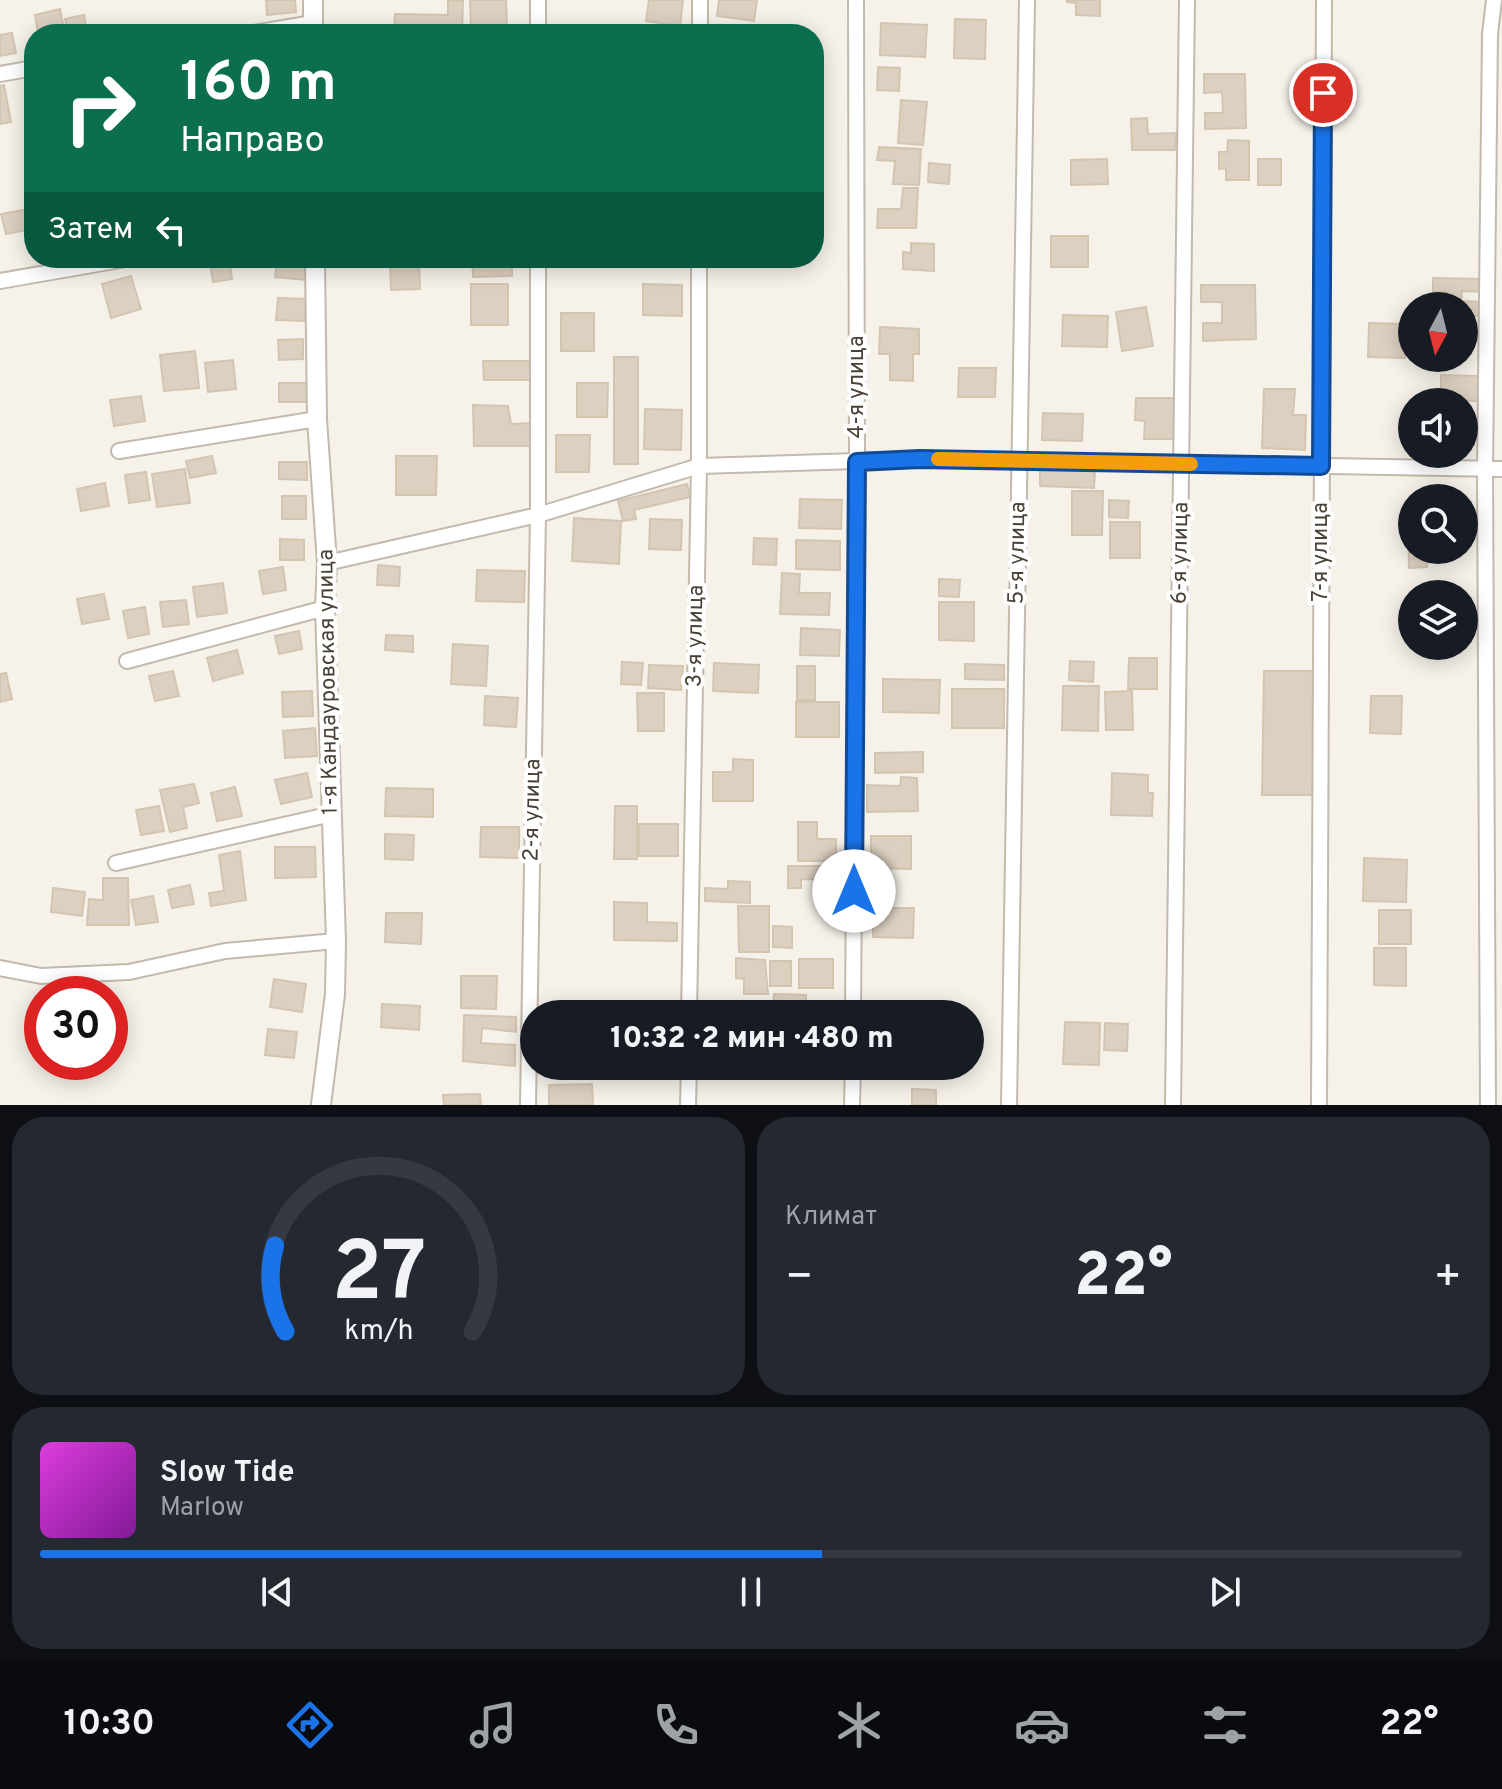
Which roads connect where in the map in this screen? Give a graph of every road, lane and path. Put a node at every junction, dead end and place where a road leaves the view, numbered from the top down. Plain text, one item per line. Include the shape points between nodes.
1 (313, 0) edge
2 (538, 0) edge
3 (700, 0) edge
4 (856, 0) edge
5 (1027, 0) edge
6 (1187, 0) edge
7 (1324, 0) edge
8 (1494, 0) edge
9 (313, 24) edge
10 (538, 24) edge
11 (700, 24) edge
12 (24, 70) edge
13 (0, 74) edge
14 (75, 268) edge
15 (315, 268) edge
16 (538, 268) edge
17 (699, 268) edge
18 (0, 281) edge
19 (317, 419) junction
20 (119, 451) dead end
21 (1020, 460) junction
22 (857, 462) junction
23 (1183, 463) junction
24 (699, 466) junction
25 (1321, 466) junction
26 (1485, 469) junction
27 (1502, 469) edge
28 (538, 515) junction
29 (327, 563) junction
30 (325, 608) junction
31 (127, 661) dead end
32 (332, 814) junction
33 (116, 863) dead end
34 (336, 941) junction
35 (0, 968) edge
36 (689, 1000) edge
37 (853, 1000) edge
38 (689, 1080) edge
39 (853, 1080) edge
40 (321, 1105) edge
41 (528, 1105) edge
42 (688, 1105) edge
43 (852, 1105) edge
44 (1009, 1105) edge
45 (1173, 1105) edge
46 (1319, 1105) edge
47 (1488, 1105) edge

1 - 9 street
2 - 10 street
3 - 11 street
4 - 22 street, 4-я улица
5 - 21 street, 5-я улица
6 - 23 street, 6-я улица
7 - 25 street, 7-я улица
8 - 26 street
12 - 13 street
14 - 18 street
15 - 19 street, 1-я Кандауровская улица
16 - 28 street, 2-я улица
17 - 24 street, 3-я улица
19 - 20 street
19 - 29 street, 1-я Кандауровская улица
21 - 22 street
21 - 23 street
21 - 44 street, 5-я улица
22 - 24 street
22 - 37 street, 4-я улица
23 - 25 street
23 - 45 street, 6-я улица
24 - 28 street
24 - 36 street, 3-я улица
25 - 26 street
25 - 46 street, 7-я улица
26 - 27 street
26 - 47 street
28 - 29 street
28 - 41 street, 2-я улица
29 - 30 street, 1-я Кандауровская улица
30 - 31 street
30 - 32 street, 1-я Кандауровская улица
32 - 33 street
32 - 34 street, 1-я Кандауровская улица
34 - 35 street via 225,951 129,972 41,976
34 - 40 street, 1-я Кандауровская улица
38 - 42 street
39 - 43 street

